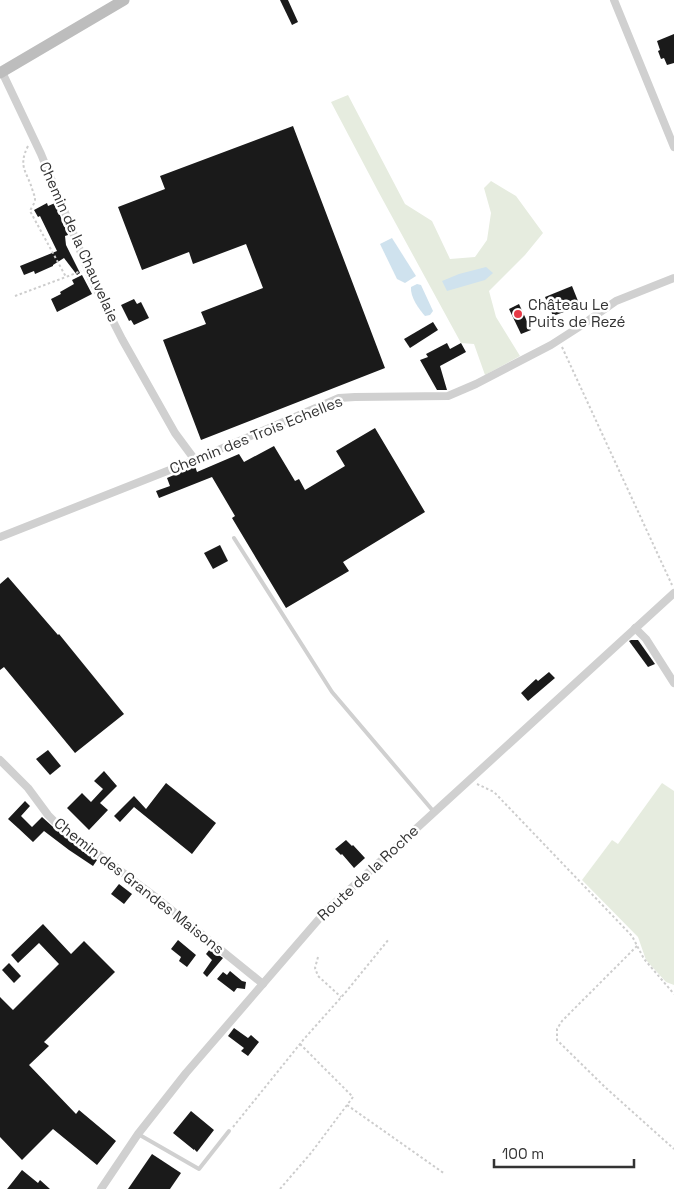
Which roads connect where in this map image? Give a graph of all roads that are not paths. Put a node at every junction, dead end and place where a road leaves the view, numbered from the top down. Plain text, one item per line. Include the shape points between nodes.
1 (124, 0) edge
2 (614, 0) edge
3 (1, 72) edge
4 (674, 147) edge
5 (674, 278) edge
6 (195, 460) junction
7 (0, 537) edge
8 (234, 538) dead end
9 (674, 591) edge
10 (635, 628) junction
11 (674, 683) edge
12 (0, 760) edge
13 (434, 812) junction
14 (263, 984) junction
15 (230, 1131) road end
16 (138, 1134) junction
17 (101, 1189) edge

1 - 3 street
2 - 4 street
3 - 6 street, Chemin de la Chauvelaie via 122,339 175,433
5 - 6 street, Chemin des Trois Echelles via 616,301 559,340 448,396 339,398
6 - 7 street, Chemin des Trois Echelles
8 - 13 lane via 332,692
9 - 10 street, Route de la Roche
10 - 11 street via 646,639
10 - 13 street, Route de la Roche
12 - 14 street, Chemin des Grandes Maisons via 55,822 158,899
13 - 14 street, Route de la Roche via 325,912
14 - 16 street, Route de la Roche via 186,1072
15 - 16 lane via 200,1169
16 - 17 street, Route de la Roche

